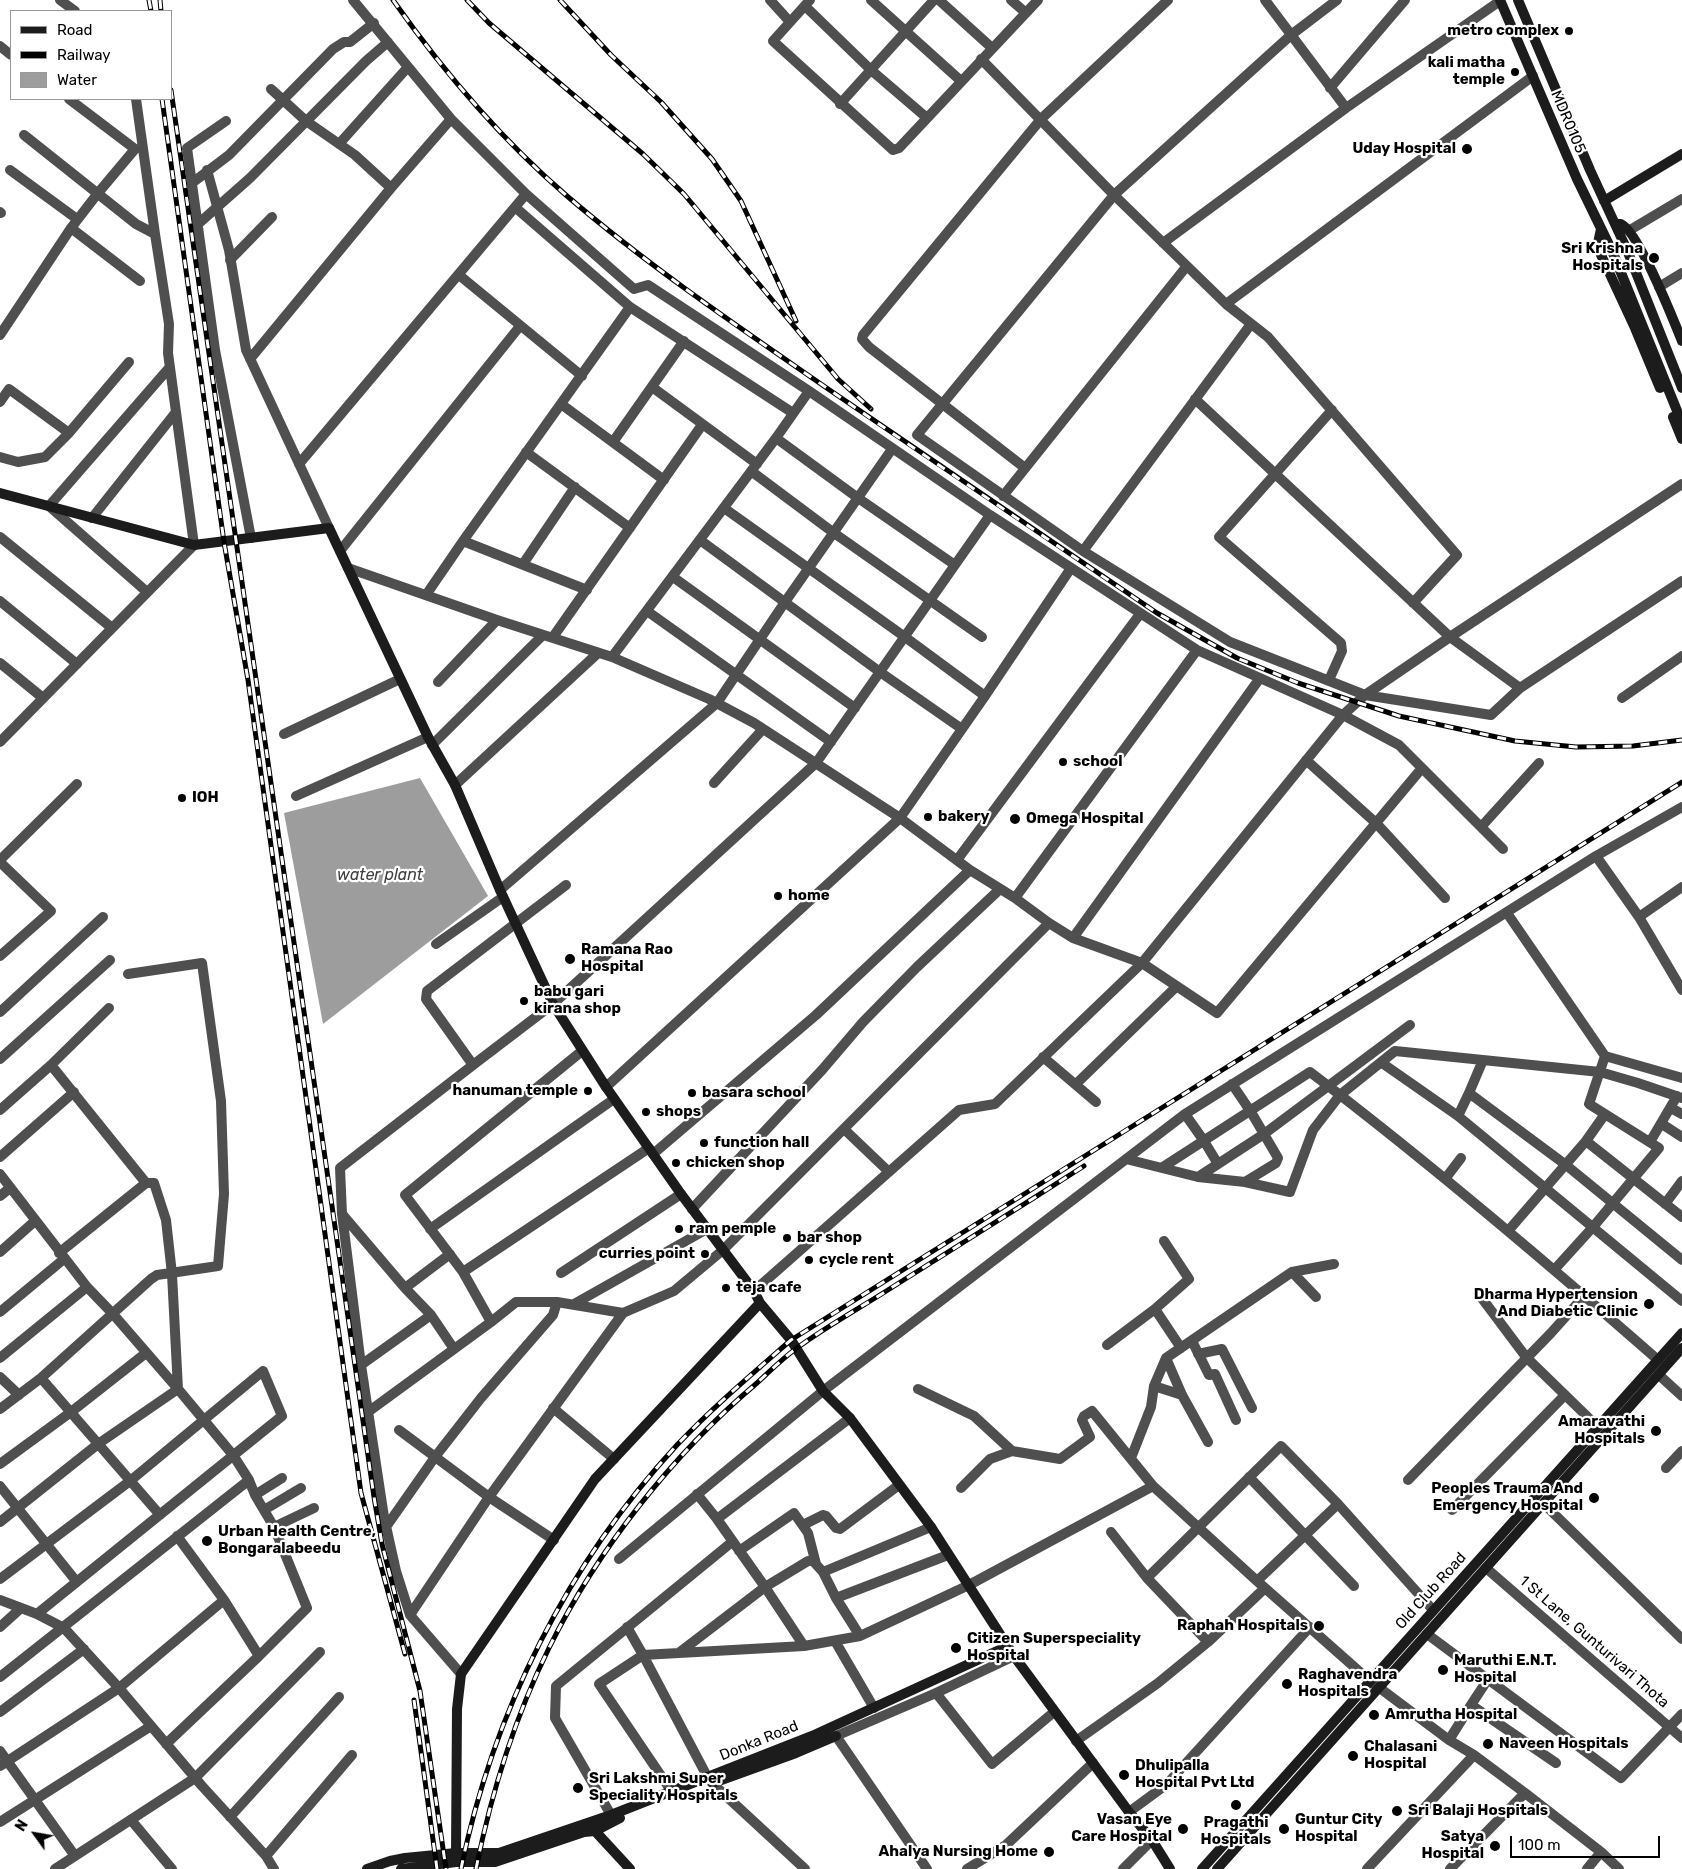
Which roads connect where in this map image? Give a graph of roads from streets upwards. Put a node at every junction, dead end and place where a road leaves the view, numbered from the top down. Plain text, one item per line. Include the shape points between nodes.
1 (60, 0) edge
2 (353, 0) edge
3 (770, 0) edge
4 (871, 0) edge
5 (934, 0) edge
6 (940, 0) edge
7 (1011, 0) edge
8 (1038, 0) edge
9 (1168, 0) edge
10 (1265, 0) edge
11 (1337, 0) edge
12 (1405, 0) edge
13 (1518, 0) edge
14 (1500, 1) edge
15 (808, 3) edge
16 (74, 10) edge
17 (1026, 13) junction
18 (790, 22) junction
19 (374, 23) junction
20 (905, 32) junction
21 (1290, 35) junction
22 (388, 42) junction
23 (0, 46) edge
24 (992, 48) junction
25 (10, 54) edge
26 (982, 59) junction
27 (408, 68) junction
28 (871, 70) junction
29 (1533, 76) junction
30 (961, 81) junction
31 (1330, 88) junction
32 (271, 89) dead end
33 (70, 100) edge
34 (136, 100) edge
35 (283, 100) junction
36 (840, 104) junction
37 (1346, 108) junction
38 (927, 118) junction
39 (451, 119) junction
40 (1041, 120) junction
41 (226, 121) dead end
42 (306, 121) junction
43 (24, 135) dead end
44 (339, 144) junction
45 (1682, 154) edge
46 (10, 170) dead end
47 (207, 170) junction
48 (192, 182) junction
49 (391, 188) junction
50 (98, 193) junction
51 (526, 194) junction
52 (1114, 195) junction
53 (1682, 199) edge
54 (1604, 201) junction
55 (217, 207) junction
56 (516, 208) junction
57 (272, 217) dead end
58 (77, 219) junction
59 (198, 224) junction
60 (1615, 224) junction
61 (70, 228) junction
62 (1602, 229) junction
63 (1630, 230) junction
64 (155, 234) junction
65 (1163, 243) junction
66 (230, 260) junction
67 (1186, 267) junction
68 (1682, 273) edge
69 (459, 275) junction
70 (140, 281) dead end
71 (1659, 287) junction
72 (1226, 304) junction
73 (630, 307) junction
74 (1251, 324) junction
75 (520, 326) junction
76 (0, 335) edge
77 (1682, 340) edge
78 (684, 341) junction
79 (250, 359) junction
80 (129, 362) dead end
81 (170, 368) junction
82 (582, 376) junction
83 (652, 387) junction
84 (1682, 388) edge
85 (809, 391) junction
86 (1195, 400) junction
87 (0, 402) edge
88 (561, 404) junction
89 (942, 404) junction
90 (1332, 410) junction
91 (176, 412) junction
92 (793, 413) junction
93 (1682, 423) edge
94 (702, 425) junction
95 (69, 432) junction
96 (776, 438) junction
97 (1682, 440) edge
98 (613, 442) junction
99 (892, 448) junction
100 (526, 452) junction
101 (0, 457) edge
102 (299, 464) junction
103 (754, 467) junction
104 (1025, 468) junction
105 (1275, 475) junction
106 (664, 480) junction
107 (1682, 484) edge
108 (575, 487) junction
109 (0, 493) edge
110 (1002, 496) junction
111 (858, 498) junction
112 (49, 506) junction
113 (724, 508) junction
114 (990, 515) junction
115 (92, 518) junction
116 (330, 528) junction
117 (630, 528) junction
118 (834, 533) junction
119 (0, 537) edge
120 (251, 538) junction
121 (700, 540) junction
122 (462, 541) junction
123 (194, 545) junction
124 (340, 551) junction
125 (1083, 551) junction
126 (523, 564) junction
127 (954, 566) junction
128 (348, 568) junction
129 (1070, 568) junction
130 (808, 569) junction
131 (672, 577) junction
132 (1682, 581) edge
133 (587, 590) junction
134 (147, 592) junction
135 (426, 595) junction
136 (0, 601) edge
137 (930, 601) junction
138 (785, 602) junction
139 (1413, 602) junction
140 (647, 611) junction
141 (1140, 614) junction
142 (497, 620) junction
143 (112, 628) junction
144 (548, 636) junction
145 (905, 636) junction
146 (982, 637) dead end
147 (1450, 637) junction
148 (760, 639) junction
149 (1197, 650) junction
150 (598, 653) junction
151 (1682, 656) edge
152 (612, 657) junction
153 (0, 664) edge
154 (77, 664) junction
155 (880, 672) junction
156 (737, 674) junction
157 (1260, 678) junction
158 (400, 679) junction
159 (1329, 680) junction
160 (438, 682) dead end
161 (1520, 688) junction
162 (1365, 695) junction
163 (985, 696) junction
164 (43, 698) junction
165 (1622, 698) dead end
166 (717, 703) junction
167 (855, 708) junction
168 (1343, 715) junction
169 (763, 729) junction
170 (962, 729) junction
171 (284, 734) dead end
172 (2, 735) edge
173 (430, 741) junction
174 (832, 742) junction
175 (1306, 760) junction
176 (1539, 763) dead end
177 (816, 764) junction
178 (1422, 768) junction
179 (714, 783) dead end
180 (77, 784) dead end
181 (455, 785) junction
182 (296, 796) dead end
183 (1682, 807) edge
184 (900, 818) junction
185 (1376, 824) junction
186 (1481, 827) junction
187 (1503, 850) dead end
188 (1596, 856) junction
189 (957, 860) junction
190 (0, 861) edge
191 (970, 870) junction
192 (566, 884) dead end
193 (1682, 887) edge
194 (1000, 889) junction
195 (501, 894) junction
196 (1015, 898) junction
197 (1445, 898) dead end
198 (1507, 913) junction
199 (103, 917) dead end
200 (1639, 917) junction
201 (515, 923) junction
202 (1048, 924) junction
203 (1073, 938) junction
204 (436, 944) dead end
205 (0, 956) edge
206 (110, 960) dead end
207 (1142, 963) junction
208 (128, 974) dead end
209 (1177, 986) junction
210 (1682, 990) edge
211 (553, 1004) junction
212 (109, 1008) dead end
213 (0, 1012) edge
214 (1410, 1025) dead end
215 (582, 1051) junction
216 (1605, 1056) junction
217 (1043, 1057) junction
218 (0, 1058) edge
219 (1483, 1060) junction
220 (1382, 1063) junction
221 (51, 1065) junction
222 (473, 1065) junction
223 (1600, 1072) junction
224 (1682, 1078) edge
225 (1076, 1084) junction
226 (1232, 1084) junction
227 (1329, 1086) junction
228 (606, 1087) junction
229 (74, 1092) junction
230 (1469, 1093) junction
231 (1340, 1095) junction
232 (1680, 1097) edge
233 (614, 1098) junction
234 (1096, 1102) dead end
235 (1671, 1108) junction
236 (0, 1110) edge
237 (1251, 1112) junction
238 (1184, 1114) junction
239 (1605, 1114) junction
240 (1682, 1114) edge
241 (1458, 1116) junction
242 (1662, 1124) junction
243 (844, 1129) junction
244 (1264, 1134) junction
245 (1682, 1138) edge
246 (1204, 1141) junction
247 (1586, 1141) junction
248 (1650, 1142) junction
249 (651, 1151) junction
250 (0, 1157) edge
251 (1461, 1158) dead end
252 (1126, 1159) junction
253 (1218, 1164) junction
254 (1566, 1165) junction
255 (1163, 1167) junction
256 (889, 1172) junction
257 (0, 1174) edge
258 (1198, 1177) junction
259 (1445, 1179) junction
260 (1634, 1179) junction
261 (1682, 1181) edge
262 (1244, 1182) junction
263 (146, 1183) junction
264 (10, 1188) junction
265 (1546, 1188) junction
266 (681, 1194) junction
267 (0, 1196) edge
268 (1613, 1203) junction
269 (1665, 1204) junction
270 (692, 1209) junction
271 (342, 1214) junction
272 (1682, 1217) edge
273 (35, 1221) junction
274 (1594, 1227) junction
275 (430, 1229) junction
276 (707, 1229) junction
277 (1508, 1231) junction
278 (1164, 1241) dead end
279 (723, 1250) junction
280 (0, 1252) edge
281 (450, 1254) junction
282 (62, 1256) junction
283 (1682, 1260) edge
284 (1334, 1264) dead end
285 (1554, 1270) junction
286 (463, 1272) junction
287 (1292, 1272) junction
288 (560, 1273) dead end
289 (172, 1274) junction
290 (87, 1288) junction
291 (405, 1288) junction
292 (754, 1291) junction
293 (1585, 1296) junction
294 (1316, 1297) dead end
295 (1480, 1297) dead end
296 (1682, 1301) edge
297 (557, 1302) junction
298 (760, 1303) junction
299 (574, 1304) junction
300 (1155, 1309) junction
301 (0, 1312) edge
302 (623, 1313) junction
303 (113, 1314) junction
304 (431, 1315) junction
305 (492, 1322) junction
306 (1682, 1333) edge
307 (1192, 1341) junction
308 (1107, 1345) dead end
309 (1181, 1348) junction
310 (1682, 1348) edge
311 (454, 1349) junction
312 (146, 1353) junction
313 (1198, 1354) junction
314 (0, 1358) edge
315 (1166, 1358) junction
316 (1526, 1358) junction
317 (1658, 1360) junction
318 (361, 1365) junction
319 (1659, 1375) junction
320 (0, 1377) edge
321 (41, 1378) junction
322 (1154, 1386) junction
323 (178, 1389) junction
324 (918, 1389) dead end
325 (823, 1391) junction
326 (19, 1395) junction
327 (1182, 1395) junction
328 (1565, 1395) junction
329 (1682, 1396) edge
330 (553, 1408) junction
331 (1252, 1408) dead end
332 (0, 1409) edge
333 (71, 1412) junction
334 (368, 1412) junction
335 (850, 1418) junction
336 (205, 1420) junction
337 (1236, 1420) dead end
338 (1598, 1427) junction
339 (399, 1430) dead end
340 (1208, 1442) dead end
341 (98, 1444) junction
342 (1012, 1451) junction
343 (1682, 1451) edge
344 (234, 1455) junction
345 (434, 1457) junction
346 (1131, 1458) junction
347 (614, 1459) junction
348 (0, 1464) edge
349 (1666, 1468) dead end
350 (1249, 1477) junction
351 (282, 1478) dead end
352 (249, 1480) junction
353 (1408, 1480) dead end
354 (130, 1481) junction
355 (900, 1485) junction
356 (0, 1486) edge
357 (1153, 1486) junction
358 (301, 1488) dead end
359 (961, 1488) dead end
360 (697, 1494) junction
361 (255, 1495) junction
362 (489, 1497) junction
363 (1338, 1504) junction
364 (1544, 1504) junction
365 (18, 1508) junction
366 (314, 1508) dead end
367 (264, 1510) junction
368 (1452, 1510) dead end
369 (160, 1515) junction
370 (717, 1519) junction
371 (0, 1522) edge
372 (803, 1525) junction
373 (274, 1527) junction
374 (386, 1527) junction
375 (931, 1528) junction
376 (1199, 1528) junction
377 (1111, 1532) dead end
378 (1306, 1534) junction
379 (177, 1536) junction
380 (554, 1540) junction
381 (732, 1542) junction
382 (47, 1545) junction
383 (739, 1551) junction
384 (948, 1555) junction
385 (619, 1559) dead end
386 (816, 1564) junction
387 (1486, 1568) junction
388 (823, 1572) junction
389 (1147, 1578) junction
390 (0, 1579) edge
391 (76, 1581) junction
392 (1261, 1584) junction
393 (969, 1585) junction
394 (1354, 1586) dead end
395 (765, 1587) junction
396 (836, 1598) junction
397 (0, 1600) edge
398 (224, 1600) junction
399 (21, 1608) junction
400 (1433, 1610) junction
401 (37, 1614) junction
402 (410, 1615) junction
403 (0, 1627) edge
404 (628, 1627) junction
405 (1310, 1627) junction
406 (64, 1628) junction
407 (1427, 1634) junction
408 (860, 1636) junction
409 (1682, 1638) edge
410 (835, 1641) junction
411 (1208, 1642) junction
412 (804, 1646) junction
413 (1008, 1646) junction
414 (84, 1649) junction
415 (320, 1652) dead end
416 (680, 1652) junction
417 (643, 1655) junction
418 (260, 1656) junction
419 (1014, 1656) junction
420 (462, 1674) junction
421 (0, 1677) edge
422 (1488, 1679) junction
423 (1369, 1680) junction
424 (119, 1688) junction
425 (1380, 1688) junction
426 (936, 1693) junction
427 (339, 1697) dead end
428 (1471, 1706) junction
429 (874, 1708) junction
430 (0, 1712) edge
431 (1054, 1712) junction
432 (1682, 1714) edge
433 (151, 1726) junction
434 (1670, 1728) junction
435 (836, 1736) junction
436 (1682, 1738) edge
437 (1449, 1740) junction
438 (1076, 1741) junction
439 (166, 1744) junction
440 (0, 1751) edge
441 (352, 1755) dead end
442 (1474, 1756) junction
443 (1556, 1762) dead end
444 (4, 1763) edge
445 (1093, 1763) junction
446 (195, 1778) junction
447 (710, 1781) junction
448 (672, 1792) junction
449 (1525, 1793) junction
450 (36, 1799) junction
451 (1129, 1812) junction
452 (611, 1815) junction
453 (230, 1817) junction
454 (132, 1820) junction
455 (0, 1822) edge
456 (595, 1831) junction
457 (1152, 1840) junction
458 (1601, 1852) junction
459 (456, 1854) junction
460 (75, 1856) junction
461 (266, 1856) junction
462 (67, 1866) edge
463 (496, 1866) edge
464 (628, 1868) edge
465 (56, 1869) edge
466 (172, 1869) edge
467 (274, 1869) edge
468 (367, 1869) edge
469 (401, 1869) edge
470 (805, 1869) edge
471 (926, 1869) edge
472 (967, 1869) edge
473 (1123, 1869) edge
474 (1170, 1869) edge
475 (1202, 1869) edge
476 (1217, 1869) edge
477 (1367, 1869) edge
478 (1450, 1869) edge
479 (1587, 1869) edge
480 (1619, 1869) edge

1 - 16 street
2 - 19 street
3 - 18 street
4 - 20 street
5 - 20 street
6 - 24 street
7 - 17 street
8 - 17 street
9 - 40 street
10 - 21 street
11 - 21 street
12 - 31 street
13 - 54 street, MDR0105
14 - 29 street, MDR0105
14 - 37 street
15 - 18 street
15 - 28 street
17 - 24 street
18 - 36 street via 773,41
19 - 22 street
19 - 35 street via 350,42 333,49
20 - 28 street
20 - 30 street
21 - 31 street
21 - 52 street
22 - 27 street
22 - 42 street
23 - 25 street
24 - 26 street
26 - 30 street
26 - 40 street
27 - 39 street
27 - 44 street
28 - 36 street
28 - 38 street
29 - 62 street, MDR0105 via 1576,180
29 - 72 street
30 - 38 street
31 - 37 street
32 - 35 street
33 - 50 street via 135,149
34 - 64 street
35 - 42 street
35 - 47 street via 229,154
36 - 38 street via 893,150 899,148
37 - 65 street
39 - 49 street
39 - 51 street
40 - 52 street
40 - 89 street via 863,335 868,347
41 - 48 street via 187,148
42 - 44 street
42 - 55 street
43 - 50 street
44 - 49 street
45 - 54 street
46 - 58 street
47 - 48 street
47 - 55 street
48 - 59 street
49 - 79 street
50 - 58 street
50 - 64 street via 136,224
51 - 56 street
51 - 85 street via 634,289 648,285
52 - 65 street
52 - 89 street
53 - 63 street
54 - 60 street, MDR0105
55 - 59 street
55 - 66 street
56 - 69 street
56 - 73 street
57 - 66 street
58 - 61 street
59 - 120 street via 216,350
60 - 63 street
60 - 84 street, MDR0105
61 - 70 street
61 - 76 street
62 - 93 street, MDR0105
62 - 97 street via 1598,243 1601,255
63 - 71 street
64 - 81 street via 169,324
65 - 67 street
66 - 79 street
67 - 72 street
67 - 104 street
68 - 71 street
69 - 75 street
69 - 102 street
71 - 77 street
72 - 74 street
73 - 78 street
73 - 82 street
74 - 86 street
74 - 90 street via 1268,338
75 - 82 street
75 - 124 street
78 - 83 street
78 - 92 street
79 - 102 street
80 - 95 street
81 - 91 street
81 - 112 street
82 - 88 street
83 - 94 street
83 - 98 street
85 - 92 street
85 - 99 street
86 - 105 street
86 - 125 street
87 - 95 street via 10,389
88 - 98 street
88 - 100 street
89 - 104 street
89 - 110 street via 917,435
90 - 105 street
90 - 139 street via 1457,554
91 - 115 street
91 - 123 street
92 - 96 street
94 - 103 street
94 - 106 street
95 - 101 street via 45,457 18,462
96 - 103 street
96 - 111 street
98 - 106 street
99 - 111 street
99 - 114 street
100 - 108 street
100 - 122 street
102 - 116 street
103 - 113 street
103 - 118 street
104 - 110 street
105 - 139 street
105 - 159 street via 1219,536 1341,643 1342,651
106 - 117 street
107 - 147 street
108 - 117 street
108 - 126 street
109 - 112 street
110 - 125 street
111 - 118 street
111 - 127 street
112 - 115 street
112 - 134 street
113 - 121 street
113 - 130 street
114 - 127 street
114 - 129 street
115 - 123 street
116 - 120 street
116 - 124 street
117 - 133 street
118 - 130 street
118 - 137 street
119 - 143 street
120 - 123 street
121 - 131 street
121 - 138 street
122 - 126 street
122 - 135 street
123 - 134 street
124 - 128 street
125 - 159 street via 1230,642
126 - 133 street
127 - 137 street
128 - 135 street
128 - 158 street
129 - 141 street
129 - 163 street
130 - 138 street
130 - 145 street
131 - 140 street
131 - 148 street
132 - 161 street
133 - 144 street
134 - 143 street
135 - 142 street
136 - 154 street
137 - 145 street
137 - 146 street
138 - 148 street
138 - 155 street
139 - 147 street
140 - 152 street
140 - 156 street
141 - 149 street
141 - 189 street
142 - 144 street
142 - 160 street
143 - 154 street
144 - 150 street
144 - 173 street
145 - 155 street
145 - 163 street
147 - 161 street
147 - 162 street
148 - 156 street
148 - 167 street
149 - 157 street
149 - 196 street
150 - 152 street
150 - 181 street
151 - 165 street
152 - 166 street
153 - 164 street
154 - 164 street
155 - 167 street
155 - 170 street
156 - 166 street
156 - 174 street
157 - 168 street
157 - 203 street
158 - 171 street
158 - 173 street
159 - 162 street
161 - 162 street via 1491,715
162 - 168 street
163 - 170 street
164 - 172 street
166 - 169 street
166 - 195 street
167 - 174 street
168 - 175 street
168 - 178 street via 1399,745
169 - 177 street
169 - 179 street
170 - 184 street
173 - 181 street
173 - 182 street
174 - 177 street
175 - 185 street
175 - 207 street
176 - 186 street
177 - 184 street
177 - 211 street
178 - 185 street
178 - 186 street
180 - 190 street
181 - 195 street
183 - 188 street
184 - 189 street
184 - 228 street
185 - 197 street
185 - 209 street via 1217,1013
186 - 187 street
188 - 198 street
188 - 200 street
189 - 191 street
190 - 205 street via 51,911
191 - 194 street
191 - 249 street via 816,1015
192 - 201 street
193 - 200 street
194 - 196 street
194 - 270 street via 862,1022 822,1070
195 - 201 street
195 - 204 street
196 - 202 street
198 - 216 street
198 - 226 street
199 - 213 street
200 - 210 street
201 - 211 street
201 - 222 street via 425,995
202 - 203 street
202 - 243 street
203 - 207 street
206 - 218 street
207 - 209 street
207 - 217 street
208 - 289 street via 202,963 221,1101 224,1194 218,1266
209 - 225 street
211 - 215 street
211 - 222 street
212 - 221 street
214 - 227 street
215 - 228 street
215 - 275 street via 405,1195
216 - 223 street
216 - 224 street
217 - 225 street
217 - 256 street via 995,1104 959,1110
219 - 220 street via 1395,1051
219 - 223 street
219 - 230 street
220 - 231 street
220 - 241 street
221 - 229 street
221 - 236 street
222 - 271 street via 340,1168
223 - 232 street
223 - 239 street via 1589,1104
225 - 234 street
226 - 237 street
226 - 238 street
227 - 231 street
227 - 237 street via 1310,1072
227 - 244 street
228 - 233 street
229 - 250 street
229 - 263 street
230 - 241 street
230 - 254 street
231 - 259 street
231 - 262 street via 1313,1130 1290,1192
232 - 235 street
233 - 249 street
233 - 275 street
235 - 240 street
235 - 242 street
237 - 244 street
237 - 246 street
238 - 246 street
238 - 252 street
239 - 247 street
239 - 248 street
241 - 265 street
242 - 245 street
242 - 248 street
243 - 256 street
243 - 279 street
244 - 253 street
244 - 262 street via 1278,1158 1276,1163
246 - 253 street
246 - 255 street
247 - 254 street
247 - 260 street
248 - 260 street via 1659,1148
249 - 266 street
249 - 286 street
251 - 259 street
252 - 255 street
252 - 325 street
253 - 258 street
254 - 265 street
254 - 268 street
255 - 258 street
256 - 292 street
257 - 264 street
258 - 262 street
259 - 277 street
260 - 268 street
260 - 269 street
261 - 269 street
263 - 282 street
263 - 289 street via 154,1183 166,1220
264 - 267 street
264 - 273 street
265 - 274 street
265 - 277 street
266 - 270 street
266 - 288 street
268 - 274 street
268 - 283 street
269 - 272 street
270 - 276 street
271 - 291 street
271 - 318 street
273 - 280 street
273 - 282 street
274 - 285 street
274 - 296 street
275 - 281 street
276 - 279 street
276 - 299 street
277 - 285 street
278 - 300 street via 1189,1279
279 - 292 street
279 - 302 street via 674,1291
281 - 286 street
281 - 291 street
282 - 290 street
282 - 301 street
284 - 287 street
285 - 293 street
286 - 305 street
287 - 294 street
287 - 307 street
289 - 303 street via 151,1279
289 - 323 street
290 - 303 street
290 - 314 street
291 - 304 street
292 - 298 street
293 - 316 street
293 - 317 street
295 - 316 street
297 - 299 street
297 - 305 street via 516,1302
297 - 345 street via 553,1314
298 - 325 street via 791,1340
298 - 347 street
299 - 302 street
300 - 308 street
300 - 309 street
302 - 330 street
303 - 312 street
303 - 321 street
304 - 311 street
304 - 318 street
305 - 311 street
306 - 317 street, Old Club Road
307 - 309 street
307 - 313 street
309 - 315 street
310 - 319 street, Old Club Road
311 - 334 street
312 - 323 street
312 - 333 street
313 - 331 street via 1222,1349
313 - 337 street via 1209,1376 1216,1374
315 - 322 street
315 - 327 street
316 - 328 street
316 - 353 street
317 - 338 street, Old Club Road
318 - 334 street
319 - 329 street
319 - 364 street, Old Club Road
320 - 326 street
321 - 326 street
321 - 333 street
322 - 327 street
322 - 346 street via 1151,1407
323 - 336 street
323 - 341 street
324 - 342 street via 974,1416
325 - 335 street
325 - 360 street
326 - 332 street
327 - 340 street
328 - 338 street
328 - 368 street
330 - 347 street
330 - 362 street
333 - 341 street
333 - 348 street
334 - 374 street
335 - 355 street
335 - 370 street
336 - 344 street
336 - 344 street via 263,1370 282,1416
336 - 354 street
338 - 400 street, Old Club Road
339 - 345 street
341 - 354 street
341 - 365 street
342 - 346 street via 1060,1459 1090,1437 1082,1420 1092,1411
342 - 359 street via 990,1459
343 - 349 street
344 - 352 street
344 - 369 street
345 - 362 street
345 - 374 street
346 - 357 street
347 - 380 street via 595,1479
350 - 363 street via 1280,1446
350 - 376 street
350 - 378 street
351 - 361 street
352 - 361 street
352 - 379 street
354 - 369 street
354 - 382 street
355 - 372 street via 840,1529 823,1515
355 - 375 street
356 - 365 street
357 - 376 street
357 - 393 street
358 - 367 street
360 - 370 street
360 - 385 street
361 - 367 street
362 - 380 street
362 - 402 street
363 - 378 street
363 - 400 street
364 - 387 street, Old Club Road
364 - 409 street
365 - 371 street
365 - 382 street
366 - 373 street
367 - 373 street
369 - 391 street
370 - 381 street
372 - 383 street via 792,1513
372 - 386 street
373 - 418 street via 307,1608
374 - 402 street
375 - 384 street
375 - 388 street
376 - 389 street
376 - 392 street
377 - 389 street
378 - 392 street
378 - 394 street
379 - 398 street
379 - 406 street
380 - 420 street
381 - 383 street
381 - 404 street
382 - 390 street
382 - 391 street
383 - 395 street
384 - 393 street
384 - 396 street
386 - 388 street
386 - 395 street via 808,1562
387 - 407 street, Old Club Road
387 - 434 street, 1 St Lane, Gunturivari Thota
388 - 396 street
389 - 411 street
391 - 401 street
392 - 405 street
392 - 411 street
393 - 408 street
393 - 413 street
395 - 412 street
395 - 416 street
396 - 408 street
397 - 399 street
398 - 418 street
398 - 424 street
399 - 401 street
399 - 403 street
400 - 423 street, Old Club Road
401 - 406 street
402 - 420 street
404 - 417 street
404 - 452 street via 556,1686 555,1718
405 - 423 street
405 - 451 street via 1167,1784
406 - 414 street
406 - 421 street
407 - 422 street
407 - 425 street, Old Club Road
408 - 410 street
410 - 412 street
410 - 429 street
411 - 438 street via 1158,1683
412 - 416 street
413 - 419 street
413 - 429 street, Donka Road
414 - 424 street
414 - 430 street
415 - 446 street
416 - 417 street
417 - 447 street
417 - 448 street via 599,1684
418 - 439 street
419 - 426 street, Donka Road
419 - 431 street
420 - 459 street via 457,1709
422 - 428 street
422 - 434 street via 1621,1778
423 - 425 street
423 - 475 street, Old Club Road
424 - 433 street
424 - 444 street
425 - 437 street
425 - 476 street, Old Club Road
426 - 431 street via 992,1764
426 - 435 street, Donka Road
427 - 453 street
428 - 437 street
428 - 443 street
429 - 447 street, Donka Road
431 - 438 street
432 - 434 street
433 - 439 street
433 - 450 street
434 - 436 street, 1 St Lane, Gunturivari Thota
435 - 447 street, Donka Road via 796,1753
435 - 471 street
437 - 442 street
438 - 445 street
439 - 446 street
440 - 444 street
441 - 461 street
442 - 449 street
442 - 477 street
444 - 450 street
445 - 451 street
445 - 472 street via 1006,1845
446 - 453 street
446 - 454 street
447 - 448 street, Donka Road
447 - 456 street, Donka Road
447 - 470 street
448 - 452 street, Donka Road
449 - 458 street
449 - 478 street
450 - 455 street
450 - 460 street
451 - 457 street
452 - 459 street, Donka Road via 499,1853
453 - 461 street
454 - 460 street
454 - 466 street
456 - 463 street, Donka Road via 584,1832
456 - 464 street
457 - 473 street
457 - 474 street
458 - 479 street
458 - 480 street
459 - 468 street, Donka Road via 405,1858
460 - 462 street
461 - 467 street
462 - 465 street
463 - 469 street, Donka Road via 456,1862

